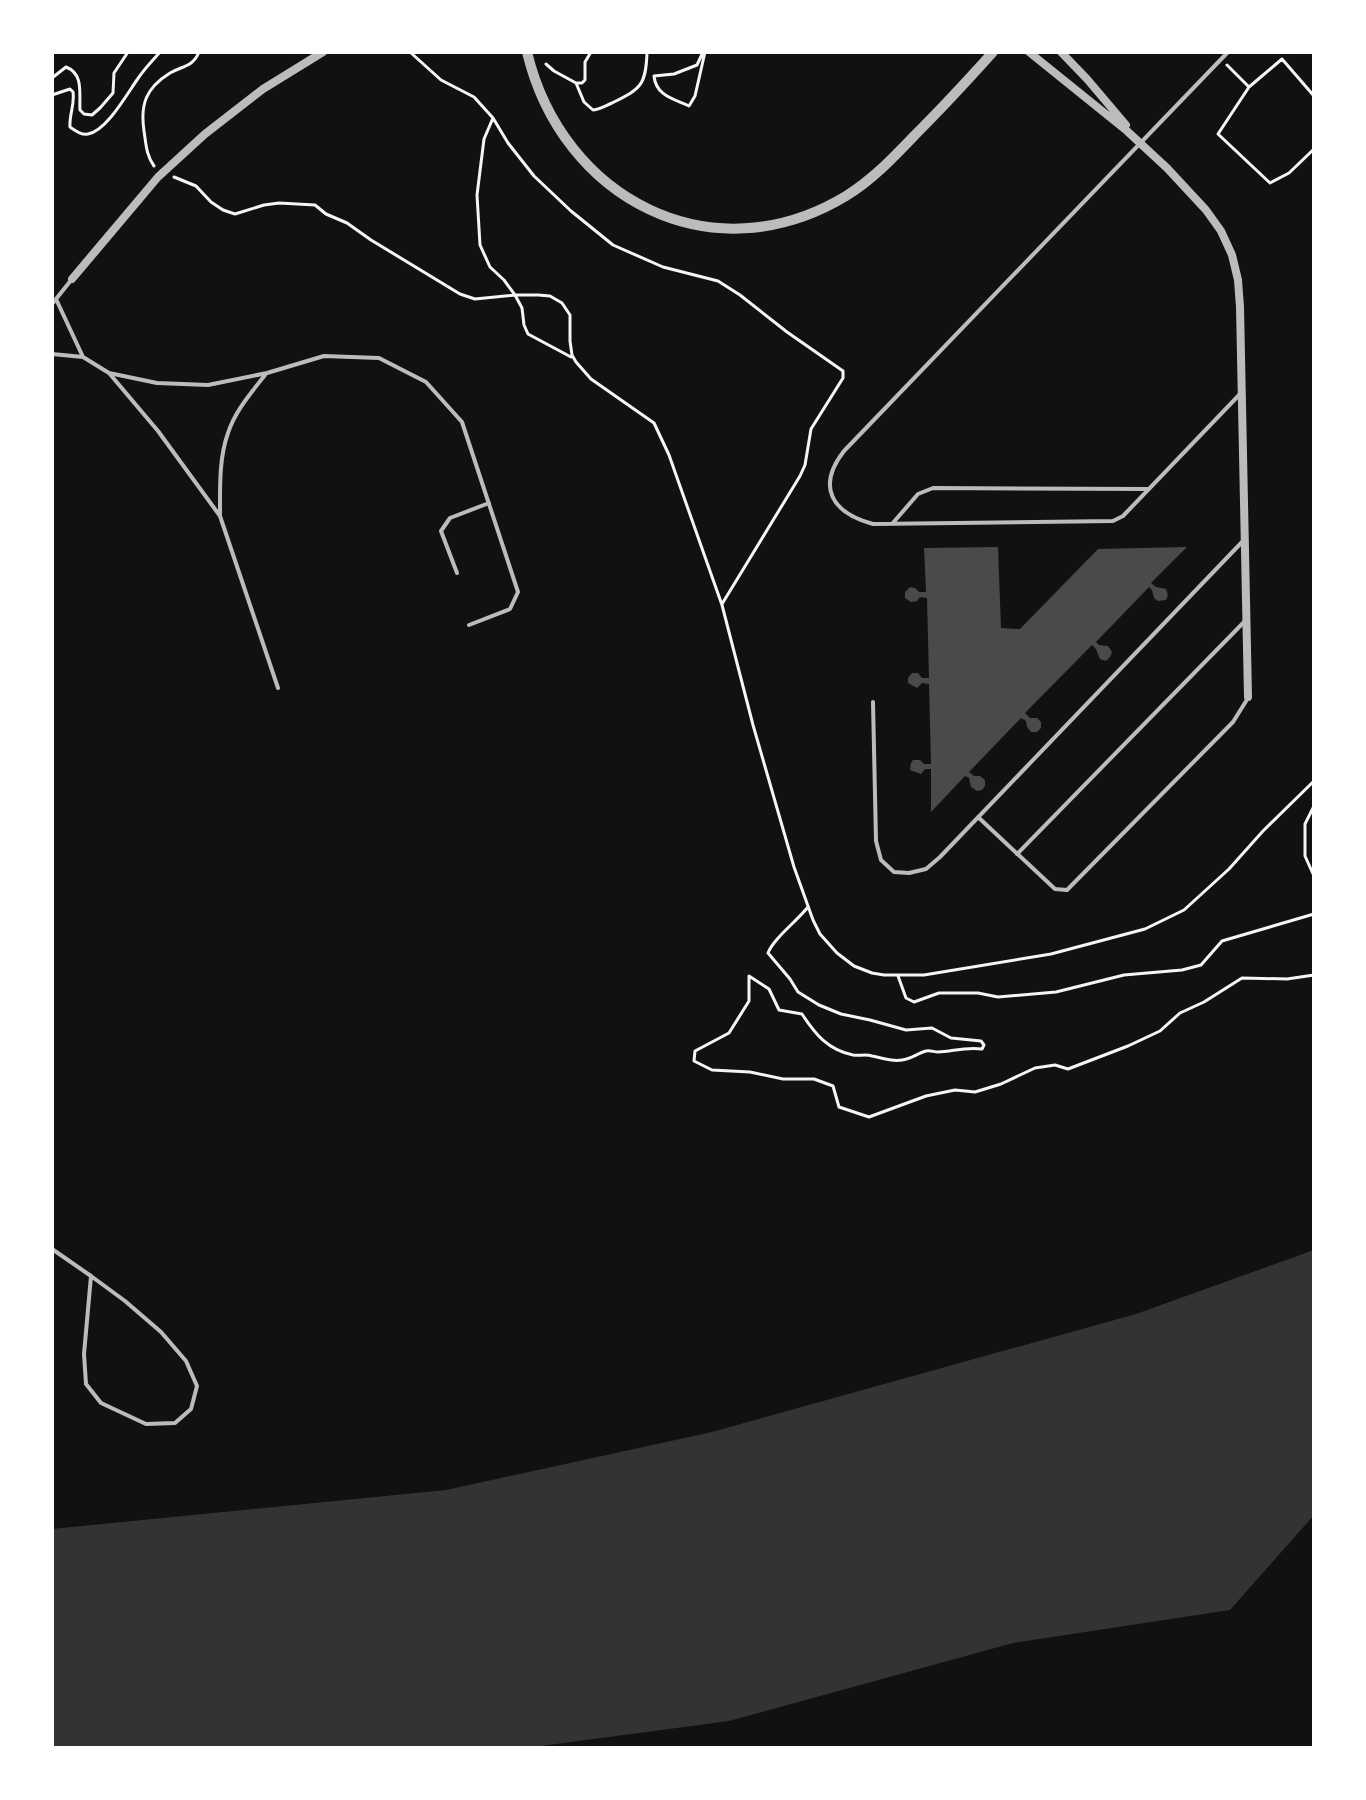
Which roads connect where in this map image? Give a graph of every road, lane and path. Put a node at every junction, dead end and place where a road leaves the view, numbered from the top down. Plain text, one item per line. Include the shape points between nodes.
1 (128, 52) edge
2 (160, 52) edge
3 (199, 52) edge
4 (323, 52) edge
5 (410, 52) edge
6 (527, 52) edge
7 (591, 52) edge
8 (647, 52) edge
9 (704, 52) edge
10 (993, 52) edge
11 (1029, 52) edge
12 (1061, 52) edge
13 (1228, 52) edge
14 (1221, 60) junction
15 (531, 67) junction
16 (52, 78) edge
17 (576, 83) junction
18 (1249, 87) junction
19 (52, 95) edge
20 (1314, 96) edge
21 (493, 118) junction
22 (1141, 144) junction
23 (1314, 149) edge
24 (156, 168) dead end
25 (174, 177) dead end
26 (72, 279) joint
27 (515, 295) junction
28 (54, 302) edge
29 (52, 354) edge
30 (83, 357) junction
31 (575, 359) junction
32 (109, 373) junction
33 (267, 373) junction
34 (1242, 391) junction
35 (1149, 489) junction
36 (489, 503) junction
37 (220, 516) junction
38 (892, 524) junction
39 (1245, 539) junction
40 (457, 573) dead end
41 (722, 605) junction
42 (1247, 619) junction
43 (469, 625) dead end
44 (278, 688) dead end
45 (1248, 697) joint
46 (873, 702) dead end
47 (1314, 781) edge
48 (1314, 806) edge
49 (978, 817) junction
50 (1017, 854) junction
51 (1314, 876) edge
52 (808, 907) junction
53 (1314, 914) edge
54 (1314, 975) edge
55 (898, 976) junction
56 (52, 1249) edge
57 (91, 1276) junction

1 - 16 path via 114,73 113,93 92,115 80,110 78,76 71,68
2 - 19 path via 117,112 90,134 70,127 73,92
3 - 24 path via 145,98 148,156
4 - 26 street via 205,134 158,177
5 - 21 path via 441,80 474,97
6 - 15 street
7 - 17 path via 585,80
8 - 17 path via 638,90 601,109 584,102
9 - 9 path via 689,106 655,85 654,76 697,65
10 - 15 street via 868,181 818,211 753,228 675,219 608,185 556,127
11 - 22 street
12 - 22 street
13 - 14 lane
14 - 18 path
14 - 22 lane
15 - 17 path via 545,63
18 - 20 path via 1282,59
18 - 23 path via 1218,134 1270,183
21 - 27 path via 484,139 477,195 480,245 490,267
21 - 41 path via 534,176 613,245 663,267 718,281 843,371 811,429 800,476
22 - 34 street via 1206,210 1232,255 1240,307
22 - 38 lane via 834,464 831,492 840,508 855,519
25 - 27 path via 235,214 279,203 315,205 460,294 475,299
26 - 28 lane
27 - 31 path via 528,334
27 - 31 path via 550,296 562,303 570,315
28 - 30 lane
29 - 30 lane
30 - 32 lane
31 - 41 path via 591,379 654,423
32 - 33 lane via 157,383 208,385
32 - 37 lane
33 - 36 lane via 324,356 379,358 426,382 462,422
33 - 37 lane via 228,433 220,471
34 - 35 lane
34 - 39 street
35 - 38 lane via 1113,521
35 - 38 lane via 933,488 918,494
36 - 40 lane via 450,518 441,531
36 - 43 lane via 518,592 510,609
37 - 44 lane
39 - 42 street
39 - 49 lane
41 - 52 path
42 - 45 street
42 - 50 lane
45 - 50 lane via 1233,722 1067,890 1055,889
46 - 49 lane via 876,841 881,860 894,872 926,869
47 - 55 path via 1184,910 1145,929 1051,954
48 - 51 path via 1305,824 1305,856
49 - 50 lane
52 - 54 path via 768,953 798,992 851,1018 906,1030 932,1028 951,1038 981,1041 982,1049 925,1051 888,1061 856,1056 826,1044 802,1014 779,1010 769,989 749,976 749,1001 729,1033 695,1051 694,1061 712,1070 814,1079 833,1086 839,1107 869,1117 926,1096 975,1092 1035,1068 1068,1069 1160,1031 1180,1013 1242,978
52 - 55 path via 820,934 837,953 872,973
53 - 55 path via 1222,941 1201,965 1124,975 1056,992 998,997 939,993 914,1002 906,998
56 - 57 lane
57 - 57 lane via 161,1332 186,1361 197,1386 191,1409 175,1423 146,1424 101,1403 86,1384

